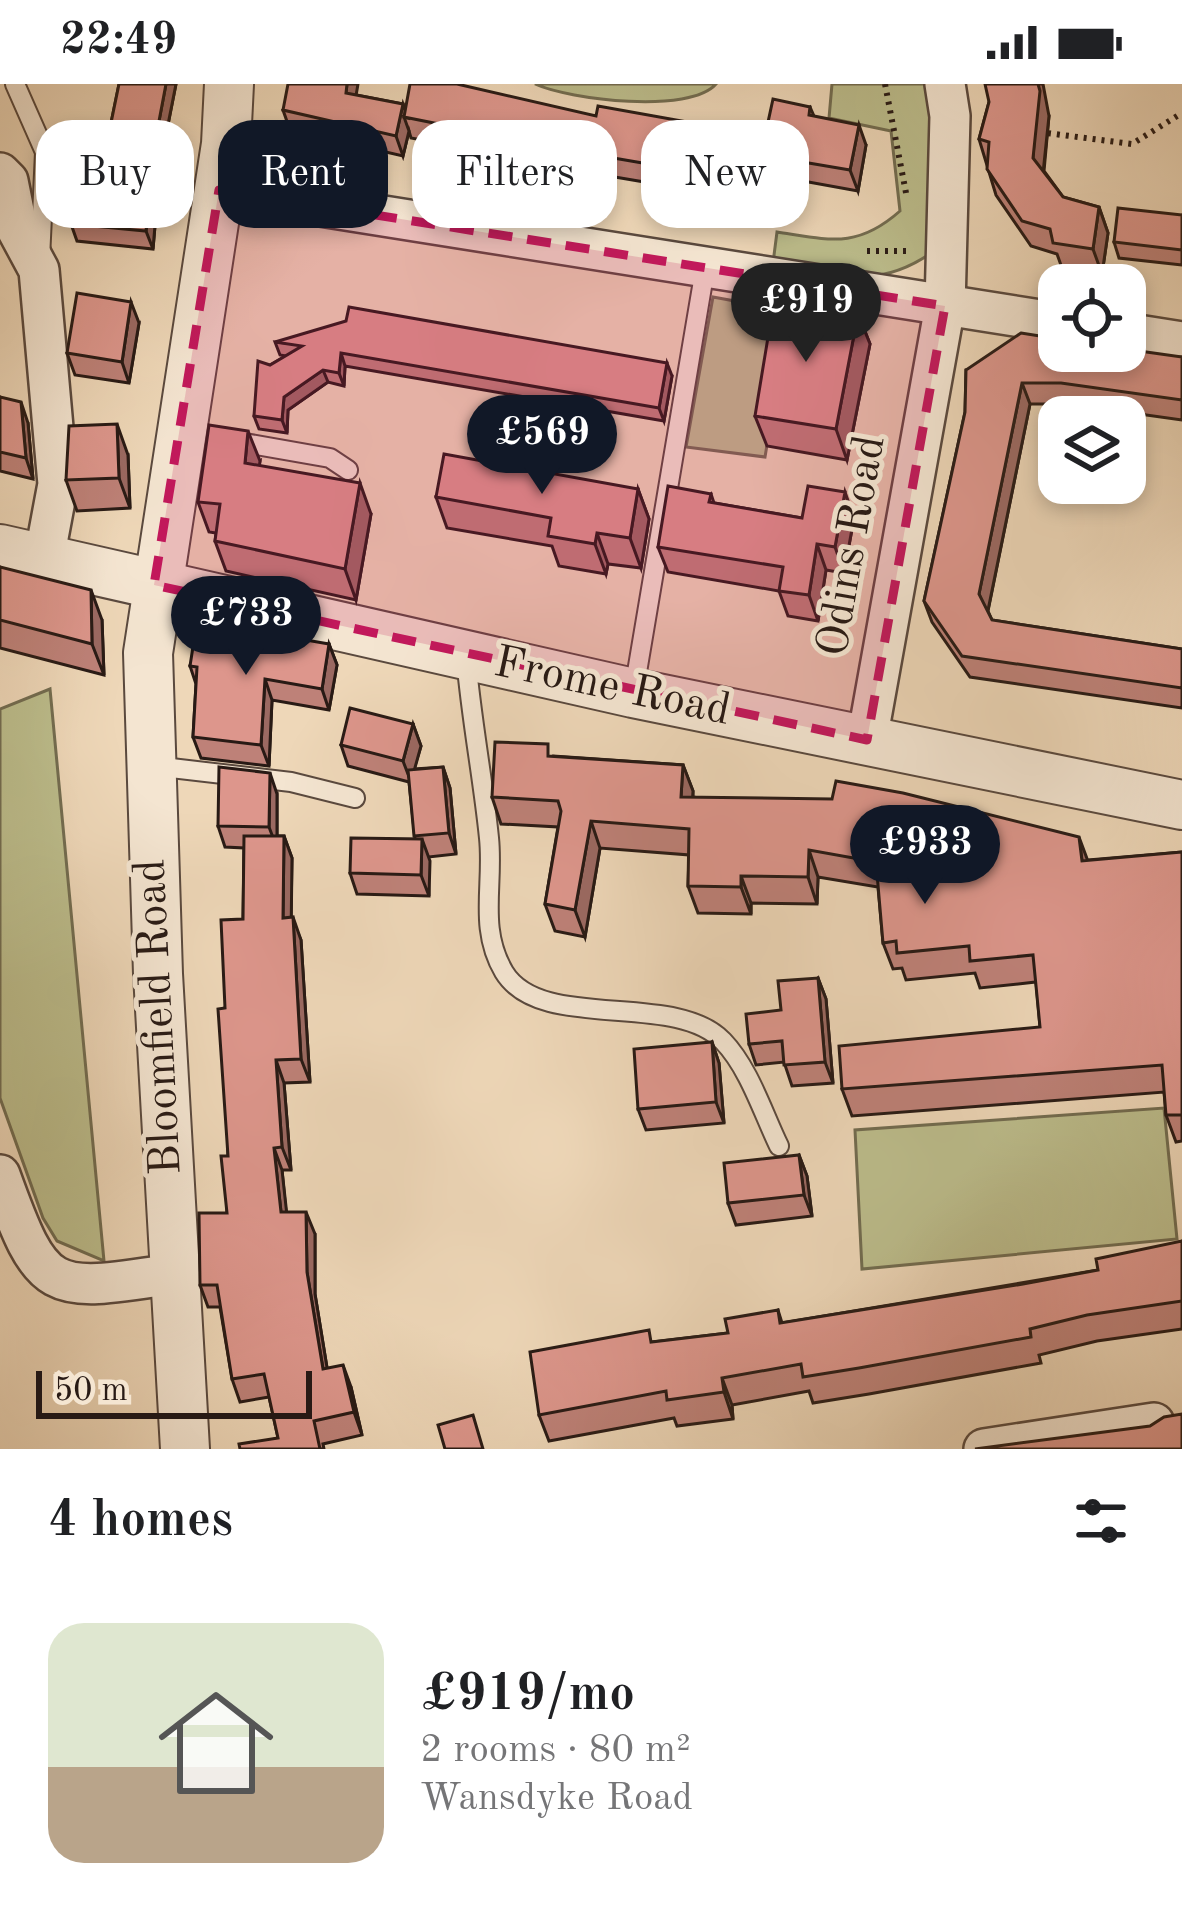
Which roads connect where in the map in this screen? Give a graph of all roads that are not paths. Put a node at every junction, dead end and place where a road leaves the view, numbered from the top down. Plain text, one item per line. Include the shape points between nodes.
1 (15, 84) edge
2 (229, 84) edge
3 (945, 84) edge
4 (226, 120) edge
5 (0, 173) edge
6 (218, 201) edge
7 (388, 217) edge
8 (9, 229) edge
9 (706, 269) junction
10 (39, 270) junction
11 (945, 306) junction
12 (1038, 320) edge
13 (1146, 336) edge
14 (1182, 342) edge
15 (197, 436) junction
16 (348, 470) dead end
17 (22, 554) edge
18 (154, 585) junction
19 (466, 657) junction
20 (633, 694) junction
21 (867, 740) junction
22 (149, 765) junction
23 (356, 798) dead end
24 (1182, 805) edge
25 (778, 1146) dead end
26 (0, 1175) edge
27 (172, 1274) junction
28 (1154, 1423) edge
29 (185, 1449) edge
30 (984, 1449) edge

1 - 10 lane via 45,152
2 - 4 street, Bloomfield Road
3 - 11 street, Odins Road
5 - 8 street via 8,181
6 - 15 street, Bloomfield Road
7 - 9 street
8 - 10 street
9 - 11 street
9 - 20 lane
10 - 17 street, Frome Road via 58,484
11 - 12 street
11 - 21 street, Odins Road
13 - 14 street
15 - 16 lane via 330,458
15 - 18 street, Bloomfield Road
17 - 18 street, Frome Road
18 - 19 street, Frome Road
18 - 22 street, Bloomfield Road
19 - 20 street, Frome Road
19 - 25 lane via 490,843 487,923 507,976 526,994 707,1028 737,1060
20 - 21 street, Frome Road
21 - 24 street, Frome Road
22 - 23 lane
22 - 27 street, Bloomfield Road
26 - 27 street via 37,1264 64,1284
27 - 29 street, Bloomfield Road
28 - 30 street

